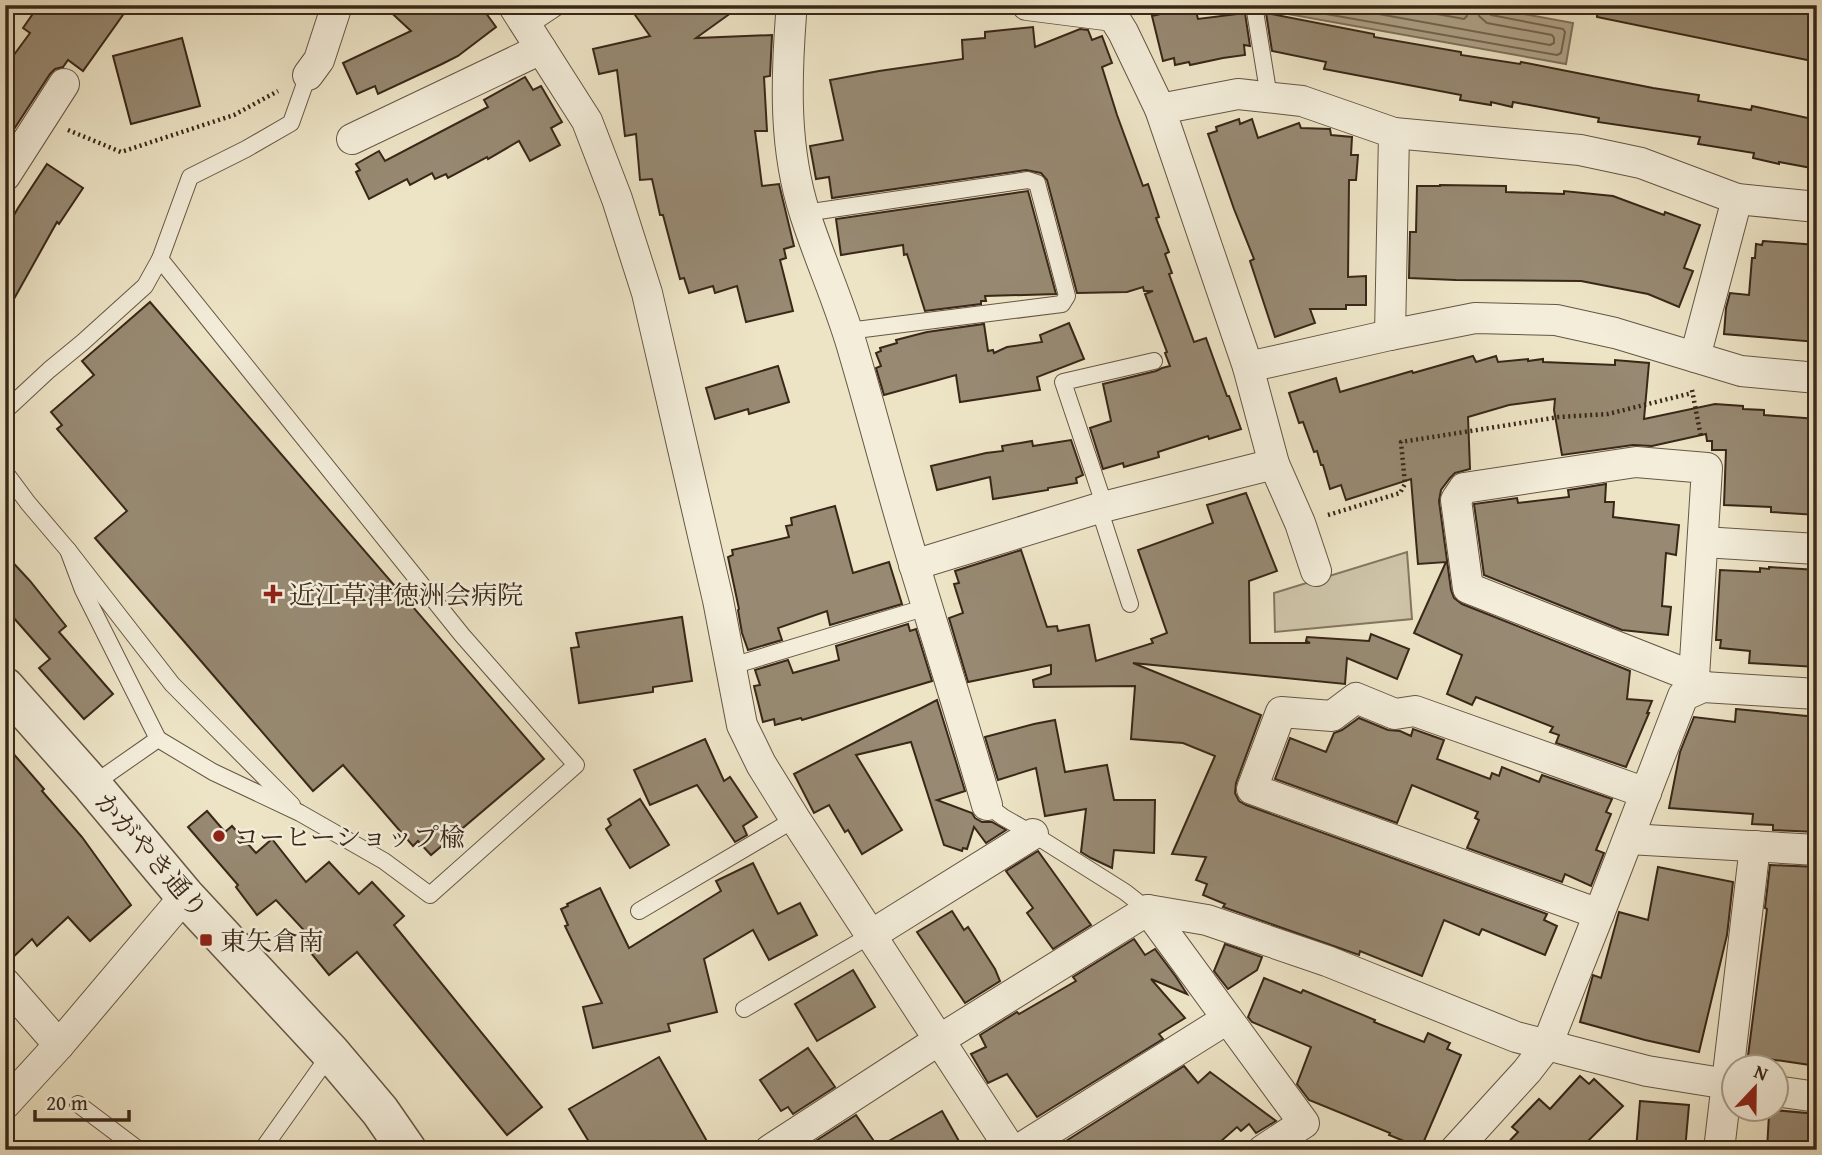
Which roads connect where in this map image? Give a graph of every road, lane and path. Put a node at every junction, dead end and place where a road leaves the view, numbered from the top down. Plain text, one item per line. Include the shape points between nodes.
1 (337, 5) edge
2 (560, 5) edge
3 (790, 5) edge
4 (1027, 5) edge
5 (1254, 5) edge
6 (527, 27) edge
7 (308, 75) junction
8 (64, 84) dead end
9 (1269, 97) junction
10 (1160, 110) junction
11 (42, 119) junction
12 (1394, 133) junction
13 (352, 139) dead end
14 (5, 176) edge
15 (1737, 200) junction
16 (1817, 207) edge
17 (804, 213) junction
18 (160, 259) junction
19 (848, 331) junction
20 (1391, 335) junction
21 (1695, 357) junction
22 (1154, 361) dead end
23 (1248, 367) junction
24 (1817, 378) edge
25 (1692, 393) junction
26 (5, 411) edge
27 (1274, 464) junction
28 (1707, 468) junction
29 (5, 472) edge
30 (1102, 508) junction
31 (1300, 523) junction
32 (1703, 542) junction
33 (68, 550) junction
34 (1817, 550) edge
35 (914, 565) junction
36 (1316, 571) dead end
37 (1130, 604) dead end
38 (927, 607) junction
39 (732, 666) junction
40 (1698, 682) junction
41 (5, 687) edge
42 (1817, 694) edge
43 (158, 739) junction
44 (92, 785) junction
45 (1646, 793) junction
46 (987, 805) joint
47 (300, 813) junction
48 (795, 819) junction
49 (1033, 834) junction
50 (1629, 839) junction
51 (1755, 846) junction
52 (1817, 850) edge
53 (185, 896) junction
54 (1148, 910) junction
55 (639, 911) dead end
56 (1600, 914) junction
57 (871, 935) junction
58 (5, 983) edge
59 (744, 1009) dead end
60 (1227, 1019) junction
61 (939, 1040) junction
62 (60, 1045) junction
63 (1547, 1045) junction
64 (331, 1053) junction
65 (1734, 1054) edge
66 (1720, 1082) edge
67 (1790, 1093) edge
68 (1817, 1097) edge
69 (5, 1104) edge
70 (78, 1104) dead end
71 (1723, 1124) edge
72 (139, 1150) edge
73 (262, 1150) edge
74 (407, 1150) edge
75 (771, 1150) edge
76 (1011, 1150) edge
77 (1018, 1150) edge
78 (1263, 1150) edge
79 (1455, 1150) edge
80 (1718, 1150) edge

1 - 7 street via 319,60
2 - 6 lane
3 - 17 street via 789,131
4 - 10 street via 1114,16
5 - 9 lane
6 - 13 street
6 - 39 street via 587,121 617,199 647,293
7 - 11 path via 234,115 121,152
7 - 18 lane via 291,123 190,177
8 - 11 street
9 - 10 street via 1238,94
9 - 12 street via 1302,101
10 - 23 street
11 - 14 street
12 - 15 street via 1580,150 1641,163
12 - 20 street
15 - 16 street
15 - 21 street
17 - 19 street
17 - 19 lane via 1028,180 1037,183 1067,296 1062,304
18 - 26 lane via 145,286
18 - 47 lane via 462,635 576,765 430,895 384,861
19 - 35 street
20 - 21 street via 1475,318 1556,320
20 - 23 street
21 - 24 street via 1741,371
21 - 25 path
22 - 30 lane via 1063,382
23 - 27 street
25 - 28 path
25 - 31 path via 1608,414 1559,417 1401,442 1405,484 1400,493
27 - 30 street
27 - 31 street
28 - 32 street
28 - 40 street via 1636,463 1464,488 1456,500 1468,588
29 - 33 lane
30 - 35 street
30 - 37 lane
31 - 36 street
32 - 34 street
32 - 40 street
33 - 43 lane via 83,590
33 - 47 lane via 172,684
35 - 38 street
38 - 39 lane
38 - 46 street
39 - 48 street via 742,725
40 - 42 street
40 - 45 street via 1683,696
41 - 44 street, かがやき通り
43 - 44 lane
43 - 47 lane via 213,772
44 - 53 street, かがやき通り
45 - 50 street
45 - 56 street via 1415,711 1395,714 1356,698 1332,716 1281,712 1252,789
46 - 49 lane
48 - 55 lane
48 - 57 street
49 - 54 lane
49 - 57 street
50 - 51 street
50 - 56 street
51 - 52 street
51 - 65 street
53 - 62 street
53 - 64 street, かがやき通り
54 - 60 street
54 - 61 street
54 - 63 street via 1207,920
56 - 63 street
57 - 59 lane
57 - 61 street
58 - 62 street
60 - 77 street
60 - 78 street via 1304,1123
61 - 75 street
61 - 76 street
62 - 69 street
63 - 66 street via 1647,1071
63 - 79 street
64 - 73 lane
64 - 74 street, かがやき通り
67 - 68 street
70 - 72 lane
71 - 80 street

